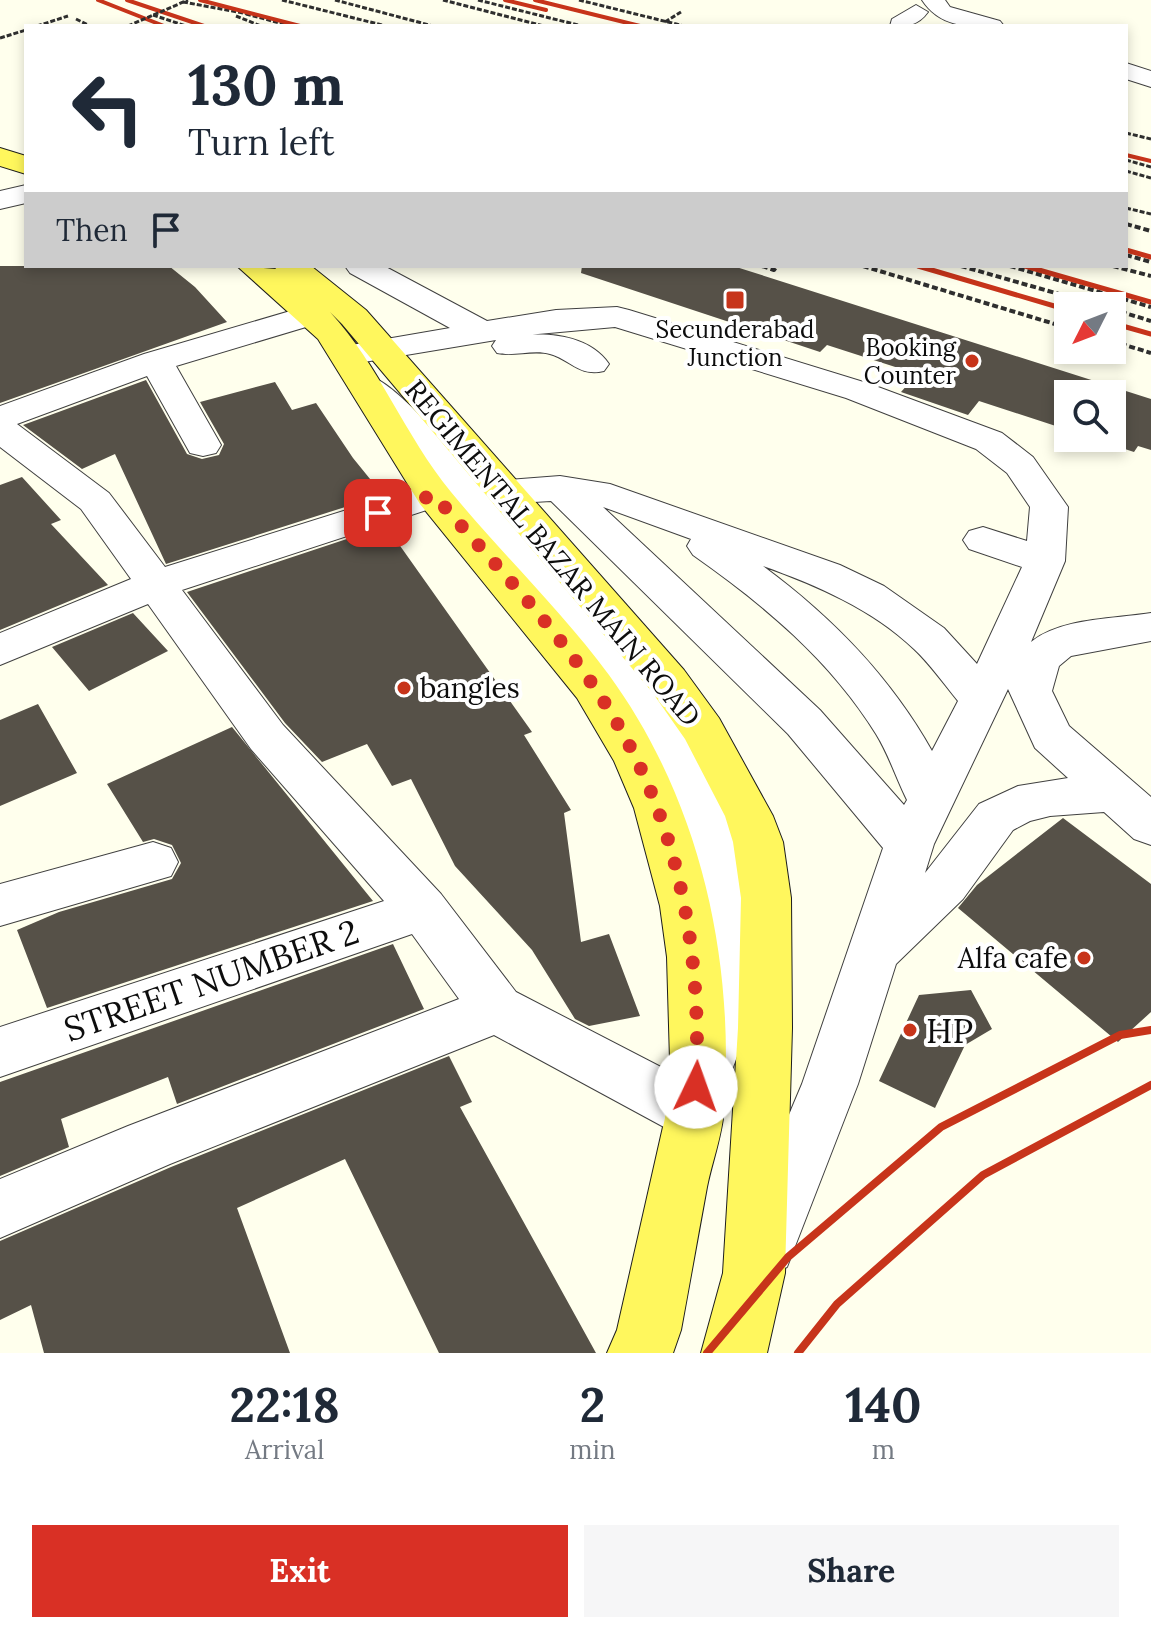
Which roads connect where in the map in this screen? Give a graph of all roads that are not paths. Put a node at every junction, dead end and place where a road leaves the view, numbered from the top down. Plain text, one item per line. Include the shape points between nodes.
1 (915, 9) edge
2 (961, 24) edge
3 (985, 24) edge
4 (1128, 64) edge
5 (1151, 70) edge
6 (1128, 72) edge
7 (1151, 79) edge
8 (0, 140) edge
9 (24, 148) edge
10 (0, 156) edge
11 (24, 165) edge
12 (24, 194) edge
13 (0, 200) edge
14 (256, 268) edge
15 (293, 268) edge
16 (365, 268) edge
17 (314, 314) junction
18 (482, 332) junction
19 (432, 341) junction
20 (156, 361) junction
21 (365, 364) junction
22 (592, 364) dead end
23 (0, 418) edge
24 (0, 429) edge
25 (203, 445) dead end
26 (560, 488) junction
27 (469, 493) junction
28 (632, 503) junction
29 (983, 540) dead end
30 (1045, 561) junction
31 (154, 585) junction
32 (1151, 627) edge
33 (0, 650) edge
34 (982, 700) junction
35 (1111, 793) junction
36 (929, 797) junction
37 (1151, 826) edge
38 (909, 844) junction
39 (153, 862) dead end
40 (0, 905) edge
41 (423, 909) junction
42 (874, 953) junction
43 (497, 1009) junction
44 (0, 1052) edge
45 (695, 1100) junction
46 (0, 1209) edge
47 (754, 1273) junction
48 (640, 1353) edge
49 (734, 1353) edge

1 - 2 street
1 - 3 street
4 - 5 street
6 - 7 street
8 - 9 main road
10 - 11 main road
12 - 13 street
14 - 17 main road, REGIMENTAL BAZAR MAIN ROAD
15 - 21 main road, REGIMENTAL BAZAR MAIN ROAD via 330,294
16 - 18 street
17 - 20 street
17 - 21 main road, REGIMENTAL BAZAR MAIN ROAD
18 - 19 street
18 - 30 street via 617,317 949,424 989,441 1038,486 1049,507
19 - 21 street
19 - 22 street via 468,350 555,343
20 - 23 street
20 - 25 street
21 - 27 main road, REGIMENTAL BAZAR MAIN ROAD
21 - 27 main road, REGIMENTAL BAZAR MAIN ROAD
24 - 31 street via 95,501
26 - 27 street
26 - 28 street
26 - 38 street via 804,722
27 - 31 street
27 - 45 main road, REGIMENTAL BAZAR MAIN ROAD via 545,623 613,716 654,799 687,910 698,1047
27 - 47 main road, REGIMENTAL BAZAR MAIN ROAD via 668,681 703,730 758,842 766,898 765,1028
28 - 34 street via 826,574 869,596 929,638
28 - 36 street via 751,576 795,613 895,723
29 - 30 street
30 - 34 street
31 - 33 street
31 - 41 street via 267,737
32 - 35 street via 1058,643 1039,659 1030,691 1051,736
34 - 36 street
35 - 37 street
35 - 42 street via 1050,798 1018,805 996,817 945,885
36 - 38 street
38 - 42 street
39 - 40 street
41 - 43 street
41 - 44 street, STREET NUMBER 2
42 - 47 street via 830,1084
43 - 45 street
43 - 46 street
45 - 48 main road, REGIMENTAL BAZAR MAIN ROAD
47 - 49 main road, REGIMENTAL BAZAR MAIN ROAD

